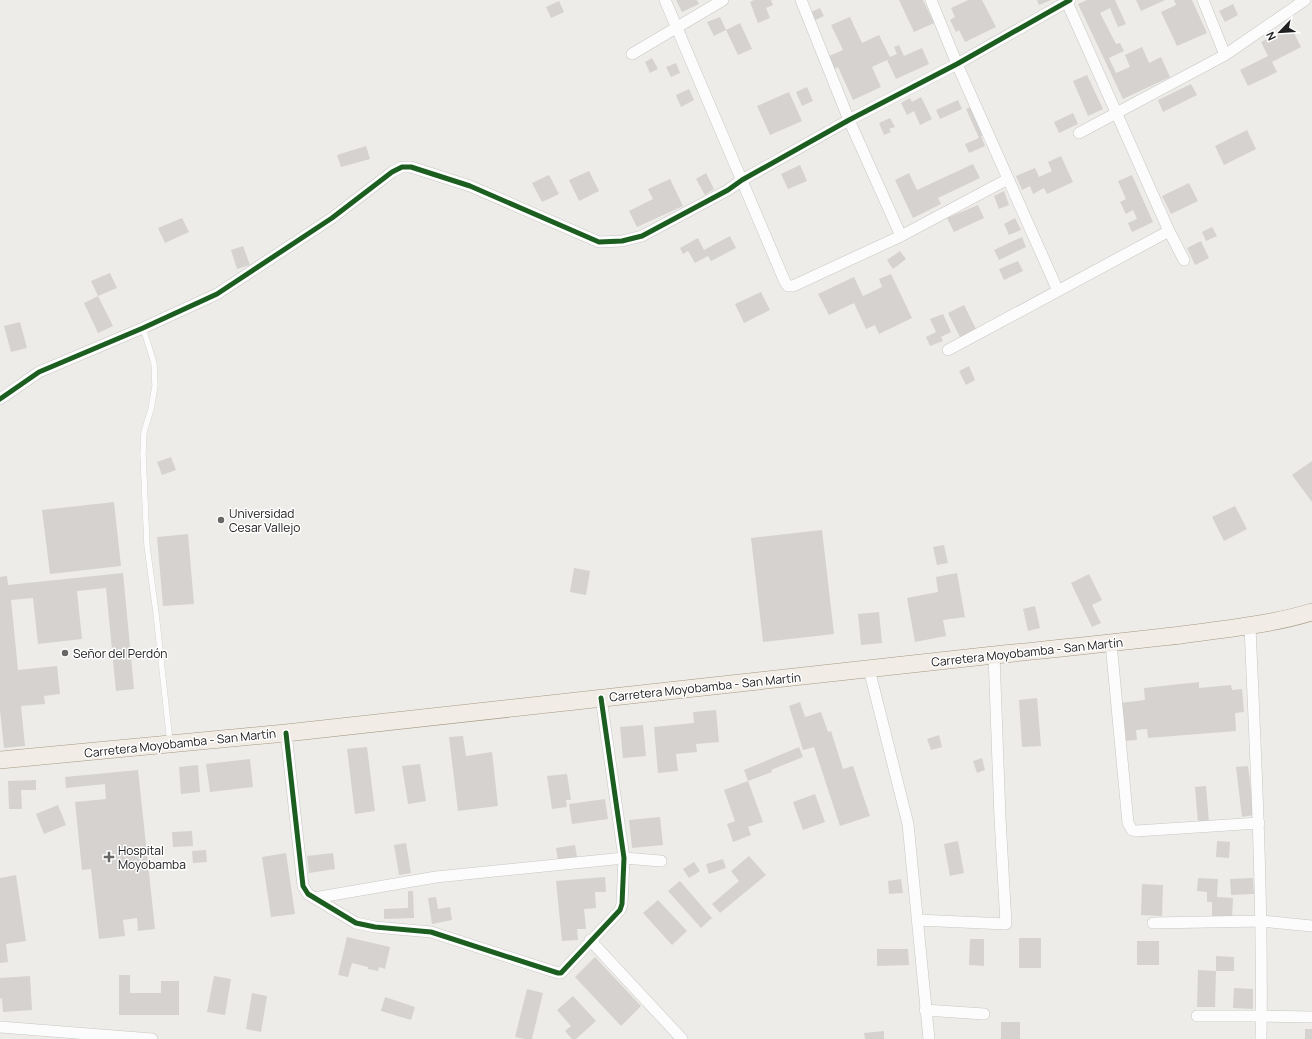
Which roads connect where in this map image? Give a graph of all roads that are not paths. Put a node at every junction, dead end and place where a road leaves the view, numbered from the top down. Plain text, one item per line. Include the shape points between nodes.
1 (665, 0) edge
2 (723, 0) edge
3 (801, 0) edge
4 (931, 0) edge
5 (1068, 0) edge
6 (1203, 0) edge
7 (1304, 0) edge
8 (676, 27) junction
9 (632, 54) dead end
10 (1225, 55) junction
11 (957, 64) junction
12 (1117, 112) junction
13 (849, 120) junction
14 (1079, 133) dead end
15 (1008, 179) junction
16 (742, 180) junction
17 (1169, 231) junction
18 (901, 236) junction
19 (1184, 260) dead end
20 (1058, 292) junction
21 (143, 328) junction
22 (948, 350) dead end
23 (0, 399) edge
24 (1312, 612) edge
25 (1250, 626) junction
26 (1111, 643) junction
27 (994, 655) junction
28 (869, 669) junction
29 (601, 698) junction
30 (286, 732) junction
31 (170, 744) junction
32 (0, 760) edge
33 (1259, 823) junction
34 (624, 858) junction
35 (661, 861) dead end
36 (314, 898) junction
37 (917, 920) junction
38 (1261, 921) junction
39 (1153, 923) dead end
40 (1312, 926) edge
41 (590, 940) junction
42 (925, 1010) junction
43 (984, 1014) dead end
44 (1197, 1016) dead end
45 (1261, 1016) junction
46 (1312, 1017) edge
47 (0, 1027) edge
48 (152, 1039) edge
49 (682, 1039) edge
50 (929, 1039) edge
51 (1261, 1039) edge

1 - 8 street
2 - 8 street
3 - 13 street
4 - 11 street
5 - 11 street
5 - 12 street
6 - 10 street
7 - 10 street
8 - 9 street
8 - 16 street
10 - 12 street
11 - 13 street
11 - 15 street
12 - 14 street
12 - 17 street
13 - 16 street
13 - 18 street
15 - 18 street
15 - 20 street
16 - 18 street via 788,286 793,286
16 - 21 street via 642,236 622,241 599,242 470,186 411,167 402,167 332,218 217,294
17 - 19 street
17 - 20 street
20 - 22 street
21 - 23 street via 39,372
21 - 31 lane via 154,363 155,386 144,432 142,454 147,546
24 - 25 main road, Carretera Moyobamba - San Martín
25 - 26 main road, Carretera Moyobamba - San Martín
25 - 33 street
26 - 27 main road, Carretera Moyobamba - San Martín
26 - 33 street via 1128,823 1132,830
27 - 28 main road, Carretera Moyobamba - San Martín
27 - 37 street via 1006,924
28 - 29 main road, Carretera Moyobamba - San Martín
28 - 37 street via 908,824
29 - 30 main road, Carretera Moyobamba - San Martín
29 - 34 street
30 - 31 main road, Carretera Moyobamba - San Martín
30 - 36 street via 303,886
31 - 32 main road, Carretera Moyobamba - San Martín
33 - 38 street
34 - 35 street
34 - 36 street via 436,877
34 - 41 street via 621,908
36 - 41 street via 356,923 431,932 558,973 563,971
37 - 42 street
38 - 39 street
38 - 40 street
38 - 45 street
41 - 49 street
42 - 43 street
42 - 50 street
44 - 45 street
45 - 46 street
45 - 51 street
47 - 48 street

